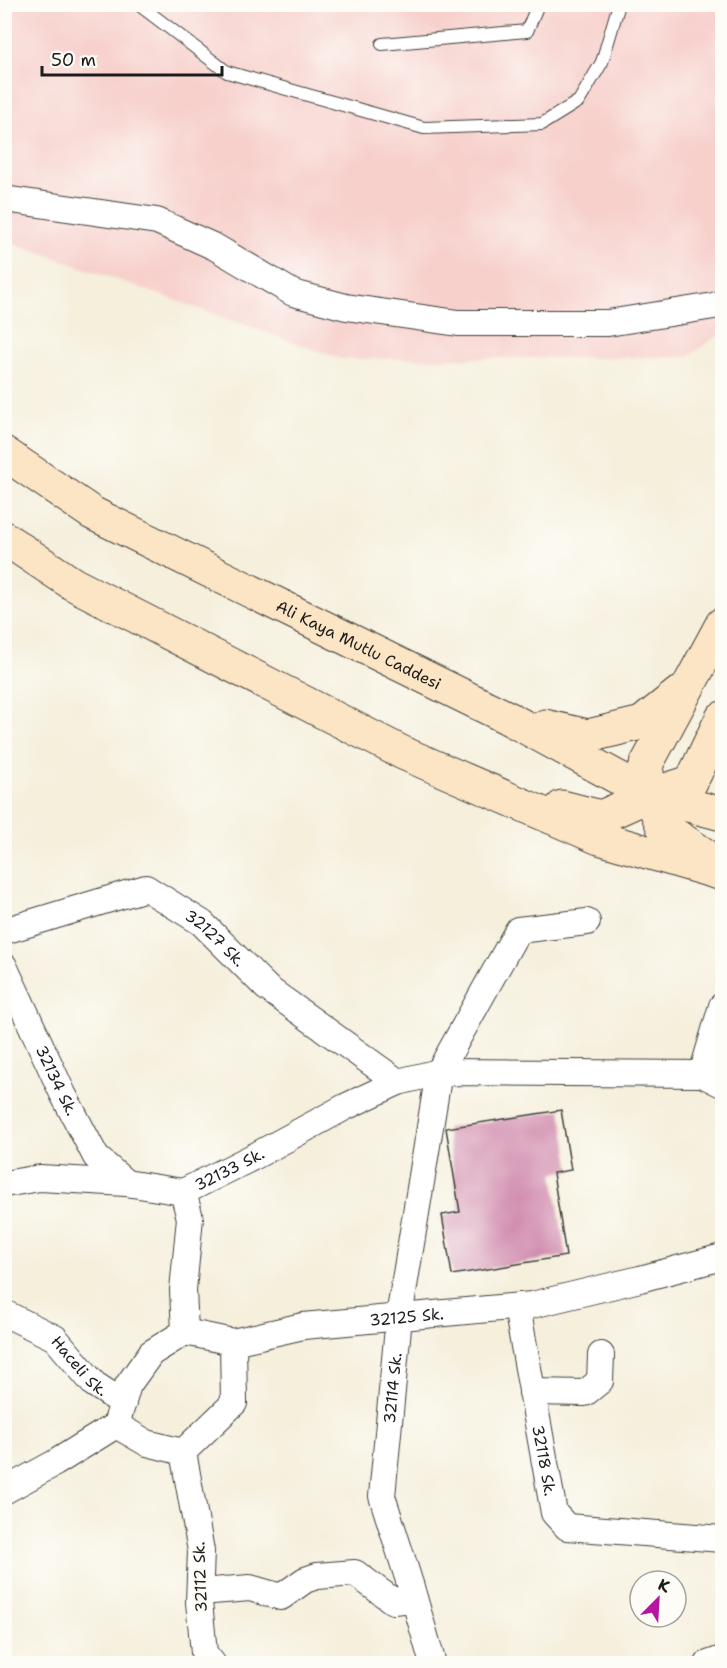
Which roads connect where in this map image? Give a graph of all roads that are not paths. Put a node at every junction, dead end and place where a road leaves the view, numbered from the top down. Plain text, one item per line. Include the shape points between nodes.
1 (138, 4) edge
2 (537, 4) edge
3 (619, 4) edge
4 (382, 44) dead end
5 (4, 199) edge
6 (723, 303) edge
7 (4, 453) edge
8 (4, 538) edge
9 (723, 624) edge
10 (691, 683) junction
11 (508, 718) junction
12 (723, 718) edge
13 (648, 780) junction
14 (477, 785) junction
15 (723, 814) edge
16 (723, 867) edge
17 (723, 874) edge
18 (587, 921) dead end
19 (4, 931) edge
20 (4, 966) edge
21 (722, 1005) edge
22 (439, 1072) junction
23 (712, 1079) edge
24 (398, 1082) junction
25 (126, 1183) junction
26 (4, 1184) edge
27 (183, 1192) junction
28 (723, 1257) edge
29 (517, 1307) junction
30 (4, 1313) edge
31 (399, 1317) junction
32 (185, 1332) junction
33 (233, 1342) junction
34 (601, 1355) dead end
35 (532, 1392) junction
36 (120, 1414) junction
37 (183, 1452) junction
38 (4, 1491) edge
39 (723, 1539) edge
40 (200, 1592) junction
41 (414, 1599) junction
42 (723, 1659) edge
43 (213, 1664) edge
44 (433, 1664) edge
45 (708, 1664) edge

1 - 3 lane via 227,72 424,128 542,124 579,101 602,62
2 - 4 lane via 527,31
5 - 6 street via 158,221 215,247 293,293 346,307 458,323 608,323
7 - 11 main road, Ali Kaya Mutlu Caddesi via 92,513
8 - 14 main road via 73,584 403,753
9 - 10 main road
10 - 11 main road via 642,723 588,736
10 - 13 main road
11 - 13 main road, Ali Kaya Mutlu Caddesi
12 - 13 main road via 692,782
13 - 14 main road via 601,817
13 - 15 main road, Ali Kaya Mutlu Caddesi
13 - 16 main road via 663,827
14 - 17 main road via 598,837
18 - 22 street, 32114 Sk. via 518,930
19 - 24 street, 32127 Sk. via 146,888 202,923 267,987
20 - 25 street, 32134 Sk. via 96,1157
21 - 23 street
22 - 23 street
22 - 24 street, 32133 Sk.
22 - 31 street, 32114 Sk.
24 - 27 street, 32133 Sk.
25 - 26 street, 32133 Sk. via 40,1178
25 - 27 street, 32133 Sk.
27 - 32 street via 190,1218 183,1290
28 - 29 street, 32125 Sk.
29 - 31 street, 32125 Sk.
29 - 35 street, 32118 Sk.
30 - 36 street, Haceli Sk. via 55,1338
31 - 33 street, 32125 Sk. via 303,1326
31 - 41 street, 32114 Sk. via 382,1496
32 - 33 street, 32125 Sk.
32 - 36 street via 151,1353 128,1385
33 - 37 street via 234,1403
34 - 35 street via 600,1381 585,1393
35 - 39 street, 32118 Sk. via 554,1513 567,1527
36 - 37 street via 147,1443
36 - 38 street via 55,1463
37 - 40 street, 32112 Sk. via 201,1551
40 - 41 street via 250,1588 280,1597 317,1576 355,1573 393,1601
40 - 43 street, 32112 Sk. via 204,1653
41 - 44 street, 32114 Sk.
42 - 45 street

